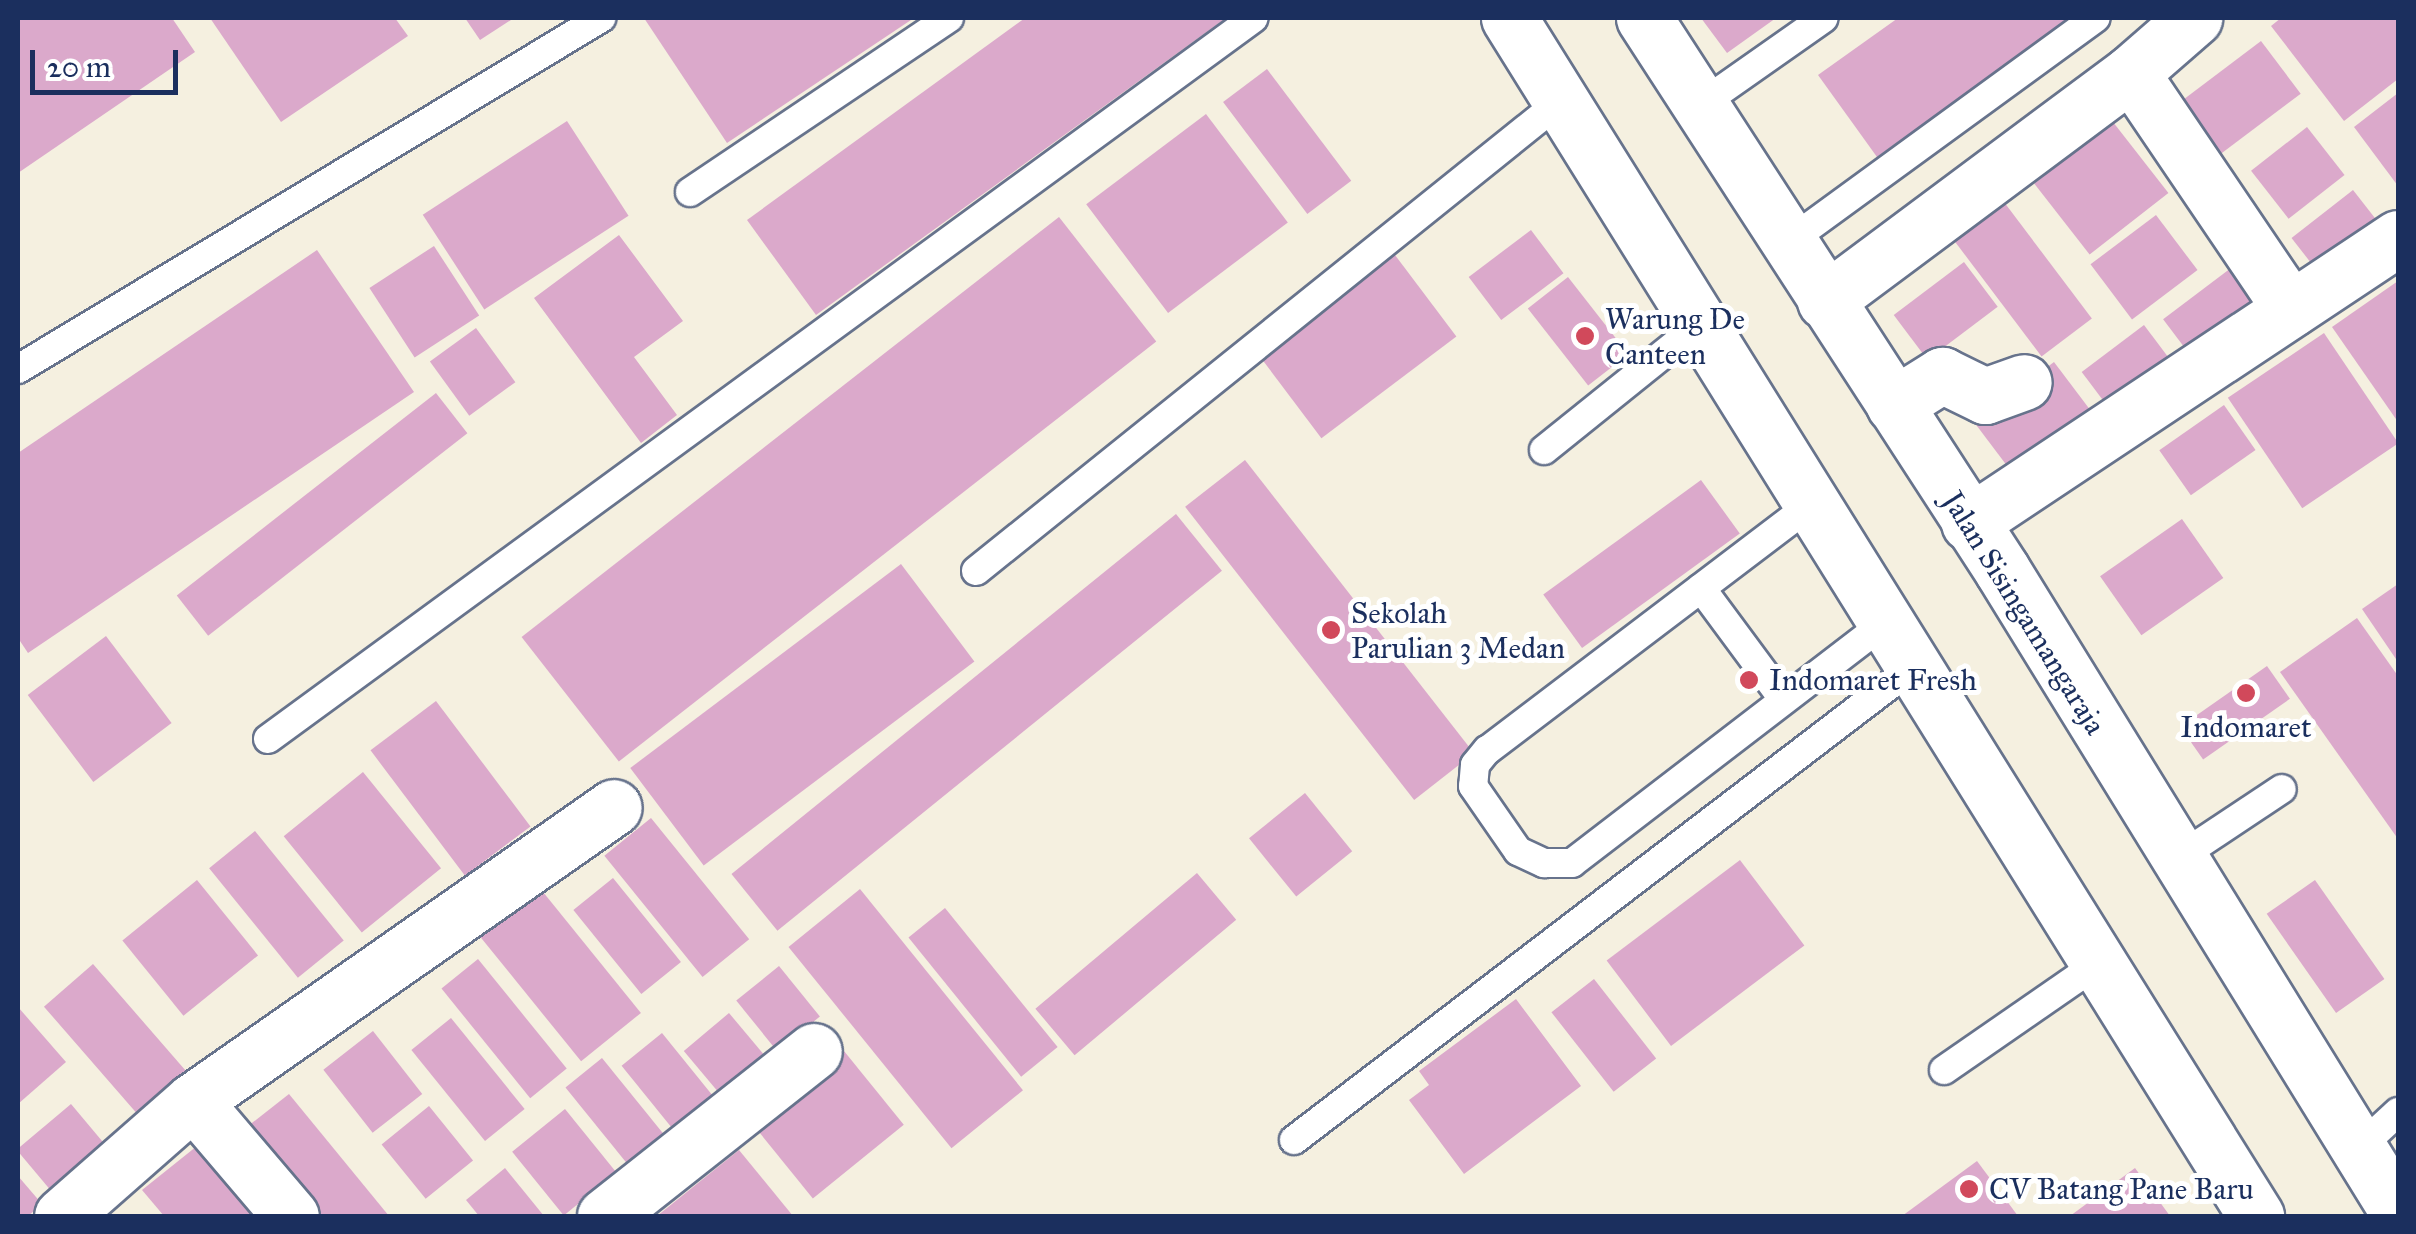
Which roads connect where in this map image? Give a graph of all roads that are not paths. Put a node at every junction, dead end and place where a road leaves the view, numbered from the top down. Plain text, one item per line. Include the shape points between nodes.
1 (601, 18) edge
2 (949, 18) edge
3 (1254, 18) edge
4 (1509, 18) edge
5 (1644, 18) edge
6 (1824, 18) edge
7 (2096, 18) edge
8 (2194, 18) edge
9 (2131, 73) junction
10 (1562, 100) junction
11 (1700, 106) junction
12 (690, 192) dead end
13 (2398, 238) edge
14 (1787, 243) junction
15 (1824, 301) junction
16 (2291, 309) junction
17 (1702, 322) junction
18 (18, 369) edge
19 (2024, 382) dead end
20 (1894, 405) junction
21 (1544, 450) dead end
22 (1813, 503) junction
23 (1969, 524) junction
24 (976, 572) dead end
25 (1701, 588) junction
26 (1899, 645) junction
27 (1784, 700) junction
28 (268, 740) dead end
29 (2282, 789) dead end
30 (614, 807) dead end
31 (2176, 860) junction
32 (2097, 964) junction
33 (814, 1051) dead end
34 (1944, 1070) dead end
35 (193, 1101) junction
36 (2398, 1112) edge
37 (1294, 1140) dead end
38 (2358, 1148) junction
39 (2397, 1205) edge
40 (62, 1216) edge
41 (290, 1216) edge
42 (605, 1216) edge
43 (2256, 1216) edge

1 - 18 lane
2 - 12 lane
3 - 28 lane
4 - 10 main road
5 - 11 main road, Jalan Sisingamangaraja
6 - 11 lane
7 - 14 lane via 2005,77
8 - 9 main road
9 - 15 main road
9 - 16 main road
10 - 17 main road
10 - 24 lane
11 - 14 main road, Jalan Sisingamangaraja
13 - 16 main road
14 - 15 main road, Jalan Sisingamangaraja
15 - 20 main road, Jalan Sisingamangaraja
16 - 23 main road
17 - 21 lane
17 - 22 main road
19 - 20 main road via 1985,396 1942,375
20 - 23 main road, Jalan Sisingamangaraja
22 - 25 lane
22 - 26 main road
23 - 31 main road, Jalan Sisingamangaraja
25 - 27 lane
25 - 27 lane via 1476,765 1473,786 1518,851 1544,864 1572,863
26 - 27 lane
26 - 32 main road
26 - 37 lane
29 - 31 lane
30 - 35 main road
31 - 38 main road, Jalan Sisingamangaraja
32 - 34 lane
32 - 43 main road
33 - 42 main road
35 - 40 main road
35 - 41 main road
36 - 38 lane
38 - 39 main road, Jalan Sisingamangaraja

